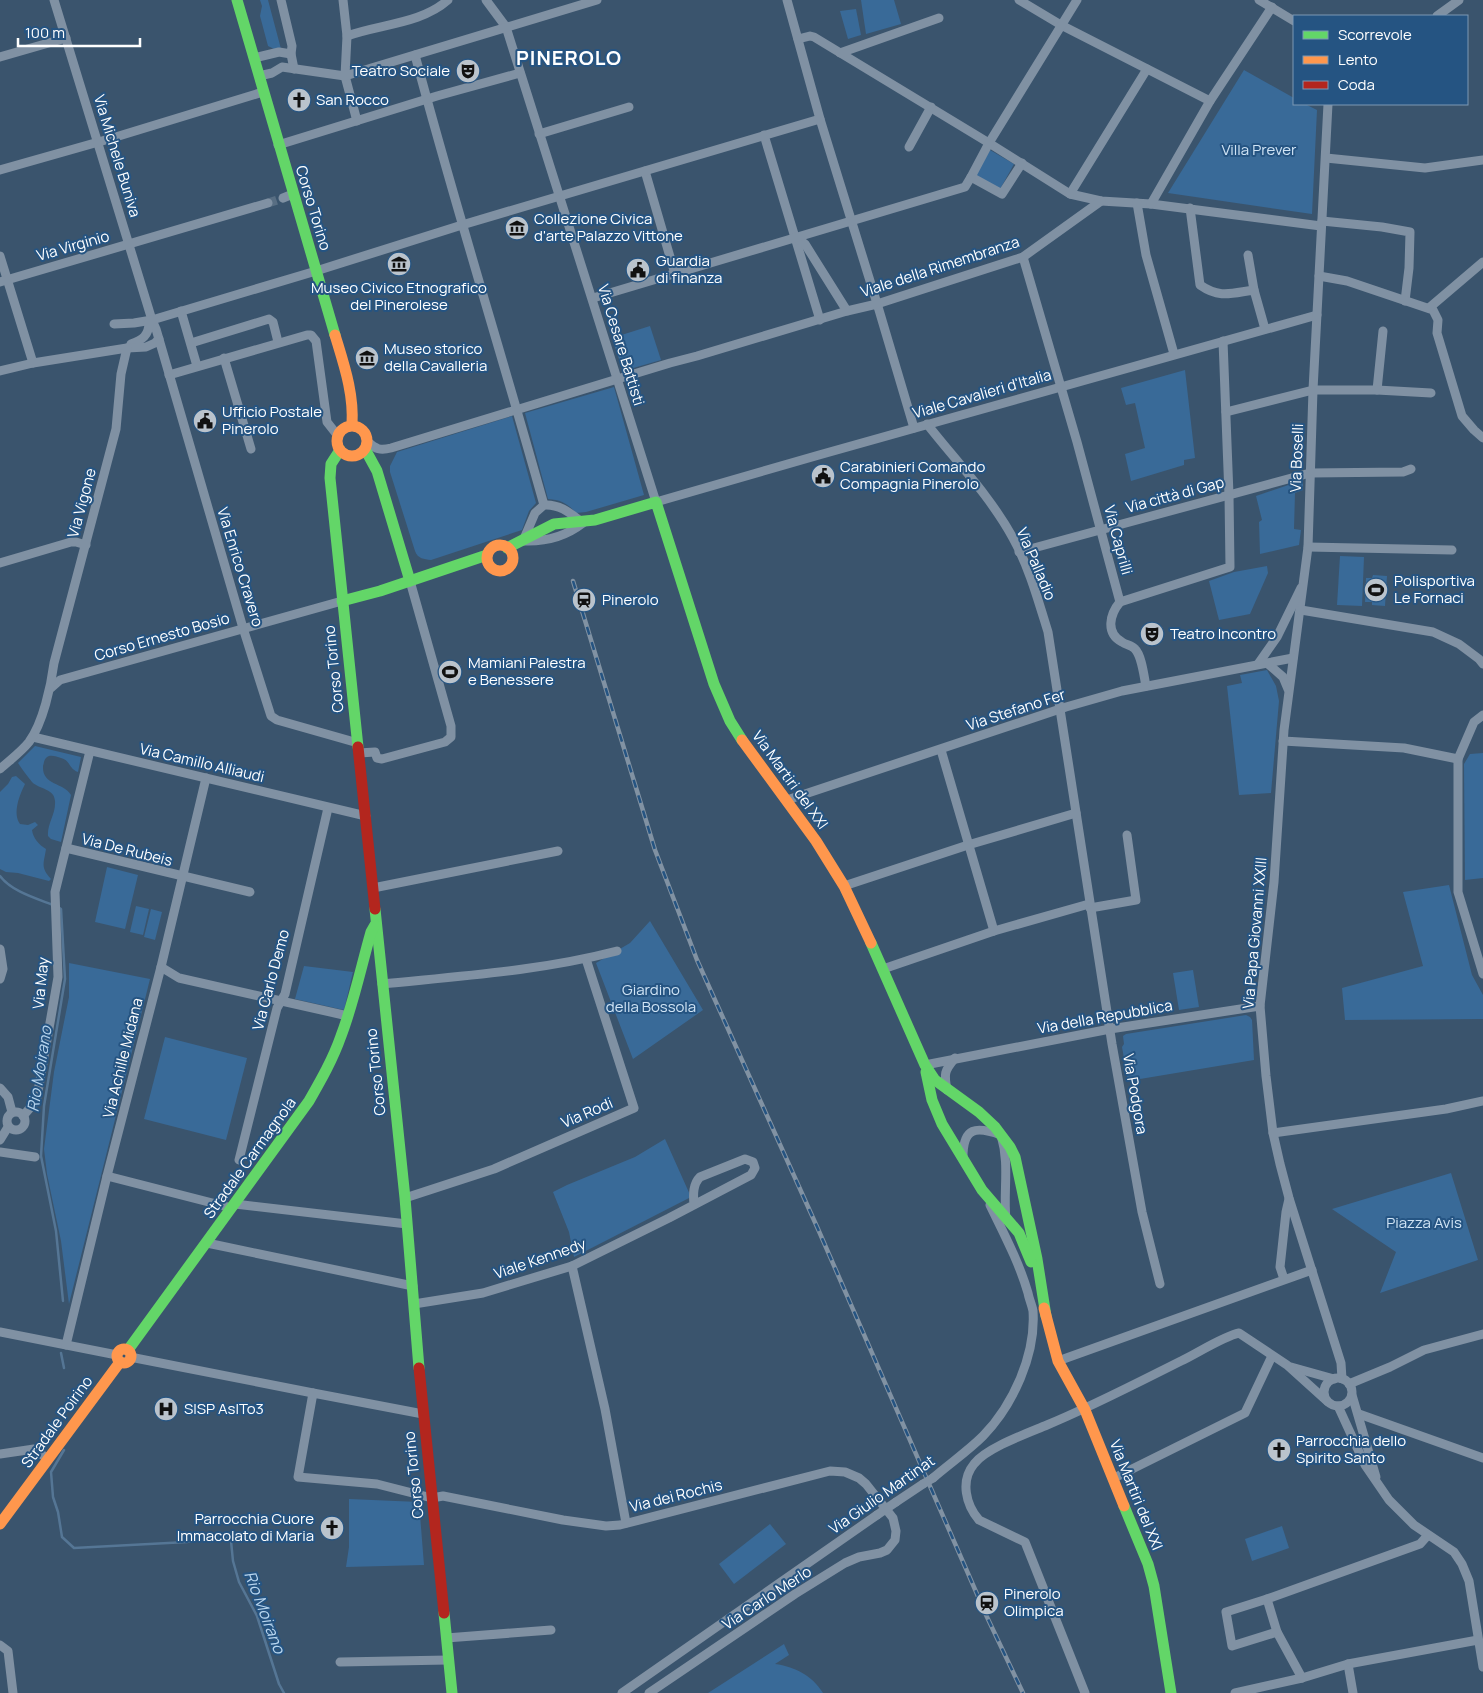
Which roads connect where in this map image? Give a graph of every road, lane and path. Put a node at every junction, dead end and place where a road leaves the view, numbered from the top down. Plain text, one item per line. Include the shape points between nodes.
1 (54, 0) edge
2 (237, 0) edge
3 (281, 0) edge
4 (343, 0) edge
5 (448, 0) edge
6 (486, 0) edge
7 (597, 0) edge
8 (787, 0) edge
9 (1020, 0) edge
10 (1077, 0) edge
11 (1259, 0) edge
12 (1459, 0) edge
13 (1272, 7) junction
14 (1438, 15) edge
15 (939, 18) dead end
16 (1293, 20) edge
17 (1061, 25) junction
18 (506, 27) junction
19 (347, 36) junction
20 (66, 38) junction
21 (798, 39) junction
22 (840, 53) junction
23 (292, 54) junction
24 (415, 55) junction
25 (0, 57) edge
26 (254, 58) junction
27 (282, 67) junction
28 (294, 69) junction
29 (1147, 69) junction
30 (520, 73) junction
31 (259, 76) junction
32 (346, 76) junction
33 (264, 92) junction
34 (427, 100) junction
35 (1210, 101) junction
36 (1328, 105) edge
37 (932, 107) junction
38 (630, 108) dead end
39 (820, 119) junction
40 (357, 121) junction
41 (539, 134) junction
42 (764, 135) junction
43 (99, 142) junction
44 (989, 143) junction
45 (278, 145) junction
46 (909, 147) dead end
47 (1326, 158) junction
48 (1483, 160) edge
49 (1022, 163) junction
50 (0, 170) edge
51 (645, 171) junction
52 (971, 177) junction
53 (1070, 194) junction
54 (559, 196) junction
55 (1101, 201) junction
56 (268, 203) tunnel mouth
57 (1137, 203) junction
58 (1151, 204) junction
59 (1190, 208) junction
60 (851, 221) junction
61 (1322, 223) junction
62 (462, 225) junction
63 (796, 237) junction
64 (129, 244) junction
65 (1248, 255) dead end
66 (0, 256) edge
67 (1023, 257) junction
68 (1483, 262) edge
69 (316, 271) junction
70 (675, 274) junction
71 (1319, 276) junction
72 (3, 281) edge
73 (1254, 290) junction
74 (593, 298) junction
75 (1405, 301) junction
76 (877, 304) junction
77 (1429, 308) junction
78 (847, 311) junction
79 (181, 312) junction
80 (1316, 315) junction
81 (152, 320) junction
82 (820, 320) junction
83 (114, 324) dead end
84 (1265, 329) junction
85 (1383, 331) dead end
86 (144, 337) junction
87 (158, 338) junction
88 (1223, 340) junction
89 (278, 342) junction
90 (191, 343) junction
91 (126, 348) junction
92 (1174, 354) junction
93 (224, 358) junction
94 (33, 363) junction
95 (197, 366) junction
96 (15, 368) junction
97 (0, 371) edge
98 (169, 375) junction
99 (0, 378) edge
100 (617, 379) junction
101 (1061, 386) junction
102 (1313, 390) junction
103 (1377, 390) junction
104 (1431, 393) dead end
105 (517, 409) junction
106 (1226, 412) junction
107 (927, 424) junction
108 (352, 425) junction
109 (914, 428) junction
110 (338, 436) junction
111 (1483, 438) edge
112 (367, 446) junction
113 (250, 449) dead end
114 (340, 450) junction
115 (1411, 469) dead end
116 (1310, 473) junction
117 (1229, 494) junction
118 (543, 501) junction
119 (656, 502) junction
120 (582, 523) junction
121 (1100, 530) junction
122 (523, 541) junction
123 (86, 545) junction
124 (507, 548) junction
125 (1308, 548) junction
126 (1452, 550) dead end
127 (1019, 552) junction
128 (487, 555) junction
129 (0, 563) edge
130 (410, 581) junction
131 (1304, 581) junction
132 (342, 601) junction
133 (1120, 602) junction
134 (1300, 610) junction
135 (243, 628) junction
136 (1293, 658) junction
137 (54, 663) junction
138 (1263, 663) junction
139 (1483, 664) edge
140 (60, 680) junction
141 (1146, 686) junction
142 (50, 688) junction
143 (1288, 690) junction
144 (1059, 710) junction
145 (1483, 715) edge
146 (33, 737) junction
147 (1283, 741) junction
148 (358, 748) junction
149 (90, 750) junction
150 (941, 750) junction
151 (1458, 759) junction
152 (0, 769) edge
153 (206, 778) junction
154 (787, 800) junction
155 (328, 808) junction
156 (1076, 813) junction
157 (366, 816) junction
158 (1128, 835) dead end
159 (968, 845) junction
160 (66, 848) junction
161 (558, 851) dead end
162 (182, 877) junction
163 (844, 886) junction
164 (373, 888) junction
165 (250, 892) dead end
166 (1090, 906) junction
167 (376, 924) junction
168 (994, 932) junction
169 (0, 949) edge
170 (617, 951) dead end
171 (586, 959) junction
172 (161, 967) junction
173 (883, 968) junction
174 (1483, 974) edge
175 (0, 979) edge
176 (382, 984) junction
177 (282, 1001) junction
178 (1260, 1006) junction
179 (348, 1016) junction
180 (1110, 1028) junction
181 (955, 1058) junction
182 (925, 1065) junction
183 (0, 1088) edge
184 (947, 1090) junction
185 (1483, 1101) edge
186 (12, 1112) junction
187 (23, 1116) junction
188 (8, 1127) junction
189 (1273, 1133) junction
190 (1001, 1135) junction
191 (0, 1140) edge
192 (0, 1152) edge
193 (35, 1157) dead end
194 (963, 1157) junction
195 (239, 1160) dead end
196 (107, 1176) junction
197 (982, 1190) junction
198 (405, 1198) junction
199 (1290, 1198) junction
200 (694, 1205) junction
201 (234, 1206) junction
202 (1006, 1217) junction
203 (407, 1224) junction
204 (1009, 1243) junction
205 (207, 1244) junction
206 (572, 1266) junction
207 (1312, 1270) junction
208 (1284, 1279) junction
209 (1160, 1284) dead end
210 (412, 1286) junction
211 (414, 1304) junction
212 (1046, 1316) junction
213 (0, 1332) edge
214 (1483, 1334) edge
215 (66, 1345) junction
216 (124, 1356) junction
217 (1272, 1356) junction
218 (1058, 1361) junction
219 (1287, 1365) junction
220 (1342, 1381) junction
221 (313, 1393) junction
222 (1352, 1395) junction
223 (1328, 1402) junction
224 (1338, 1406) junction
225 (1085, 1410) junction
226 (423, 1414) junction
227 (1359, 1414) junction
228 (0, 1454) edge
229 (1483, 1458) edge
230 (48, 1459) junction
231 (1114, 1478) junction
232 (1379, 1486) junction
233 (432, 1498) junction
234 (626, 1523) junction
235 (0, 1524) edge
236 (896, 1531) joint
237 (1428, 1535) junction
238 (1267, 1599) junction
239 (551, 1630) dead end
240 (1277, 1632) junction
241 (446, 1638) junction
242 (1478, 1640) junction
243 (0, 1645) edge
244 (1482, 1650) edge
245 (448, 1660) junction
246 (340, 1662) dead end
247 (1348, 1664) junction
248 (1483, 1667) edge
249 (1302, 1678) junction
250 (13, 1693) edge
251 (452, 1693) edge
252 (622, 1693) edge
253 (649, 1693) edge
254 (1085, 1693) edge
255 (1171, 1693) edge
256 (1235, 1693) edge
257 (1353, 1693) edge

1 - 20 street, Via Michele Buniva
2 - 26 main road, Corso Torino
3 - 23 street
4 - 19 street
5 - 19 street via 419,17
6 - 18 street, Via Cesare Battisti
7 - 18 street
8 - 21 street
9 - 17 street
10 - 17 street
11 - 13 street
12 - 14 street
13 - 16 street
13 - 35 street
15 - 22 street
17 - 29 street
17 - 44 street
18 - 24 street
18 - 30 street, Via Cesare Battisti
19 - 32 street
20 - 25 street
20 - 43 street, Via Michele Buniva
21 - 22 street via 814,37
21 - 39 street
22 - 37 street
23 - 26 street via 279,52
23 - 27 street via 285,58
23 - 28 street
24 - 32 street
24 - 34 street
26 - 31 main road, Corso Torino
27 - 28 street
27 - 31 street
28 - 32 street
29 - 35 street
29 - 53 street
30 - 34 street
30 - 41 street, Via Cesare Battisti
31 - 33 main road, Corso Torino
32 - 40 street
33 - 43 street
33 - 45 main road, Corso Torino
34 - 40 street
34 - 62 street
35 - 58 street
36 - 47 street
37 - 44 street
37 - 46 street
38 - 41 street
39 - 42 street
39 - 60 street
40 - 45 street
41 - 54 street, Via Cesare Battisti
42 - 51 street
42 - 63 street
43 - 50 street
43 - 64 street, Via Michele Buniva
44 - 49 street
44 - 52 street
45 - 69 main road, Corso Torino via 288,196
47 - 48 street via 1424,168
47 - 61 street
49 - 52 street via 1002,194
49 - 53 street
51 - 54 street
51 - 70 street
52 - 60 street via 965,187
53 - 55 street
54 - 62 street
54 - 74 street, Via Cesare Battisti
55 - 57 street
55 - 67 street, Viale della Rimembranza
56 - 64 street, Via Virginio
57 - 58 street
57 - 92 street via 1146,255
58 - 59 street
59 - 61 street
59 - 73 street via 1200,284 1210,292 1220,294
60 - 63 street
60 - 76 street
61 - 71 street, Via Boselli
61 - 75 street via 1410,232
62 - 69 street
62 - 105 street
63 - 70 street
63 - 78 street via 805,244
63 - 82 street
64 - 72 street, Via Virginio
64 - 81 street, Via Michele Buniva
65 - 73 street
66 - 72 street
67 - 76 street, Viale della Rimembranza
67 - 101 street, Via Caprilli
68 - 77 street
69 - 79 street
69 - 108 main road, Corso Torino via 350,390
70 - 74 street
71 - 75 street via 1347,281
71 - 80 street, Via Boselli
72 - 94 street
73 - 84 street
74 - 100 street, Via Cesare Battisti
75 - 77 street
76 - 78 street, Viale della Rimembranza
76 - 109 street
77 - 111 street via 1438,320 1438,333 1462,416
78 - 82 street, Viale della Rimembranza
79 - 81 street
79 - 90 street
80 - 84 street, Viale Cavalieri d'Italia
80 - 102 street, Via Boselli
81 - 83 street
81 - 86 street
81 - 87 street, Via Michele Buniva
82 - 100 street, Viale della Rimembranza
84 - 88 street, Viale Cavalieri d'Italia
85 - 103 street
86 - 87 street
86 - 91 street
87 - 91 street via 146,347
87 - 98 street, Via Enrico Cravero
88 - 92 street, Viale Cavalieri d'Italia
88 - 106 street
89 - 90 street via 269,319
89 - 93 street
89 - 110 street via 313,336 327,422
90 - 95 street
91 - 94 street
91 - 123 street, Via Vigone via 116,430
92 - 101 street, Viale Cavalieri d'Italia
93 - 95 street
93 - 113 street
94 - 96 street
95 - 98 street
96 - 97 street
96 - 99 street
98 - 135 street, Via Enrico Cravero
100 - 105 street, Viale della Rimembranza
100 - 119 street, Via Cesare Battisti
101 - 107 street, Viale Cavalieri d'Italia
101 - 121 street, Via Caprilli
102 - 103 street
102 - 106 street
102 - 116 street, Via Boselli
103 - 104 street
105 - 112 street, Viale della Rimembranza via 388,449
105 - 118 street
106 - 117 street
107 - 109 street, Viale Cavalieri d'Italia
107 - 127 street, Via Palladio via 993,506
108 - 110 main road via 343,428
108 - 112 main road via 365,432
109 - 119 street, Viale Cavalieri d'Italia
110 - 114 main road
112 - 114 main road via 362,453 353,456
112 - 130 main road
114 - 132 main road, Corso Torino via 331,464 330,478
115 - 116 street, Via città di Gap via 1403,472
116 - 117 street, Via città di Gap
116 - 125 street, Via Boselli
117 - 121 street, Via città di Gap
117 - 133 street via 1230,567
118 - 120 street via 558,506
118 - 122 street
119 - 120 main road
119 - 154 main road, Via Martiri del XXI via 714,684 730,721
120 - 122 main road via 554,524
121 - 127 street, Via città di Gap
121 - 133 street, Via Caprilli
122 - 124 main road
123 - 129 street via 71,542
123 - 137 street, Via Vigone
124 - 128 main road via 495,546
124 - 128 main road via 513,559 506,570 493,570
125 - 126 street
125 - 131 street, Via Boselli
127 - 144 street, Via Palladio via 1048,632
128 - 130 main road
130 - 132 main road
130 - 148 street via 451,726 450,737 445,742 382,760 375,752
131 - 134 street, Via Boselli
131 - 138 street
132 - 135 street, Corso Ernesto Bosio
132 - 148 main road, Corso Torino
133 - 141 street via 1110,622 1113,632 1116,638 1135,648
134 - 136 street, Via Boselli
134 - 139 street via 1433,632 1459,644
135 - 140 street, Corso Ernesto Bosio
135 - 148 street, Via Enrico Cravero via 271,716
136 - 138 street, Via Stefano Fer
136 - 143 street, Via Boselli
137 - 140 street
137 - 142 street, Via Vigone
138 - 141 street, Via Stefano Fer
138 - 143 street via 1283,677
140 - 142 street, Corso Ernesto Bosio
141 - 144 street, Via Stefano Fer
142 - 146 street, Via Vigone
143 - 147 street, Via Papa Giovanni XXIII
144 - 150 street, Via Stefano Fer
144 - 156 street, Via Podgora
145 - 151 street via 1474,722
146 - 149 street, Via Camillo Alliaudi
146 - 152 street, Via Vigone
147 - 151 street via 1404,748
147 - 178 street, Via Papa Giovanni XXIII via 1274,882
148 - 157 main road, Corso Torino
149 - 153 street, Via Camillo Alliaudi
149 - 160 street, Via De Rubeis
150 - 154 street, Via Stefano Fer
150 - 159 street
151 - 174 street via 1458,892
153 - 155 street, Via Camillo Alliaudi
153 - 162 street, Via Achille Midana
154 - 163 main road, Via Martiri del XXI
155 - 157 street, Via Camillo Alliaudi
155 - 177 street, Via Carlo Demo
156 - 159 street
156 - 166 street, Via Podgora
157 - 164 main road, Corso Torino
158 - 166 street via 1136,900
159 - 163 street
159 - 168 street
160 - 162 street, Via De Rubeis
160 - 187 street, Via May via 55,892 56,990 38,1097
161 - 164 street
162 - 165 street, Via De Rubeis
162 - 172 street, Via Achille Midana
163 - 173 main road, Via Martiri del XXI
164 - 167 main road, Corso Torino
166 - 168 street
166 - 180 street, Via Podgora
167 - 176 main road, Corso Torino
167 - 179 main road, Stradale Carmagnola
168 - 173 street
169 - 175 street via 3,969
170 - 171 street
171 - 176 street via 524,970
171 - 198 street, Via Rodi via 634,1108 494,1168
172 - 177 street via 179,978
172 - 196 street, Via Achille Midana
173 - 182 main road, Via Martiri del XXI
176 - 198 main road, Corso Torino
177 - 179 street
177 - 195 street, Via Carlo Demo via 277,1008
178 - 180 street, Via della Repubblica
178 - 189 street, Via Papa Giovanni XXIII
179 - 201 main road, Stradale Carmagnola via 311,1100
180 - 181 street, Via della Repubblica
180 - 209 street, Via Podgora via 1142,1212
181 - 182 street, Via della Repubblica
181 - 184 street via 946,1068
182 - 184 main road, Via Martiri del XXI
182 - 194 main road, Via Martiri del XXI via 932,1100 942,1124
183 - 186 street via 8,1097
184 - 190 main road, Via Martiri del XXI via 978,1112
185 - 189 street
186 - 187 street
186 - 188 street via 6,1119
187 - 188 street via 25,1122 22,1127 14,1130
188 - 191 street
189 - 199 street, Via Papa Giovanni XXIII
190 - 194 street via 972,1131 966,1136
190 - 202 street via 1007,1164
190 - 212 main road, Via Martiri del XXI via 1015,1157 1020,1174
192 - 193 street
194 - 197 main road, Via Martiri del XXI
196 - 201 street
196 - 215 street, Via Achille Midana
197 - 202 main road, Via Martiri del XXI
197 - 204 street, Via Martiri del XXI
198 - 203 main road, Corso Torino
199 - 207 street, Via Papa Giovanni XXIII
199 - 208 street via 1280,1267
200 - 200 street, Viale Kennedy via 751,1175 755,1171 753,1162 745,1159 700,1176 694,1188
200 - 206 street, Viale Kennedy
201 - 203 street
201 - 205 main road, Stradale Carmagnola
202 - 204 street
202 - 212 main road, Via Martiri del XXI via 1028,1252
203 - 210 main road, Corso Torino
204 - 252 street, Via Giulio Martinat, bridge via 1032,1310 1032,1336 1015,1390 1000,1416 933,1478
205 - 210 street
205 - 216 main road, Stradale Carmagnola
206 - 211 street, Viale Kennedy via 483,1293
206 - 234 street via 605,1410
207 - 208 street
207 - 220 street, Via Papa Giovanni XXIII via 1341,1363
208 - 218 street
210 - 211 main road, Corso Torino
211 - 226 main road, Corso Torino
212 - 218 main road, Via Martiri del XXI
213 - 215 street
214 - 220 street via 1429,1348 1390,1368
215 - 216 street
216 - 221 street
216 - 230 main road, Stradale Poirino
217 - 219 street
217 - 225 street via 1236,1333
217 - 231 street via 1245,1412
218 - 225 main road, Via Martiri del XXI
219 - 220 street
219 - 223 street
220 - 222 street
220 - 223 street via 1326,1387
221 - 226 street
221 - 233 street, Via dei Rochis via 298,1476 377,1484
222 - 224 street
222 - 227 street
223 - 224 street
224 - 232 street via 1365,1465
225 - 231 main road, Via Martiri del XXI
225 - 254 street via 988,1453 974,1463 965,1488 979,1520 1025,1542
226 - 233 main road, Corso Torino
227 - 229 street
227 - 232 street
228 - 230 street via 34,1449
230 - 235 main road, Stradale Poirino
231 - 255 main road, Via Martiri del XXI via 1154,1586
232 - 237 street via 1400,1513
233 - 234 street, Via dei Rochis via 443,1496 606,1526
233 - 241 main road, Corso Torino
234 - 236 street, Via dei Rochis via 830,1472 845,1472 866,1484 893,1518
236 - 253 street, Via Carlo Merlo via 895,1540 887,1550 845,1563
237 - 238 street via 1420,1544
237 - 242 street via 1454,1552 1462,1564 1469,1581
238 - 240 street
238 - 240 street via 1226,1612 1232,1646
239 - 241 street
240 - 249 street
241 - 245 main road, Corso Torino
242 - 244 street
242 - 247 street
243 - 250 street via 8,1651
244 - 248 street
245 - 246 street
245 - 251 main road, Corso Torino
247 - 249 street
247 - 257 street
249 - 256 street

